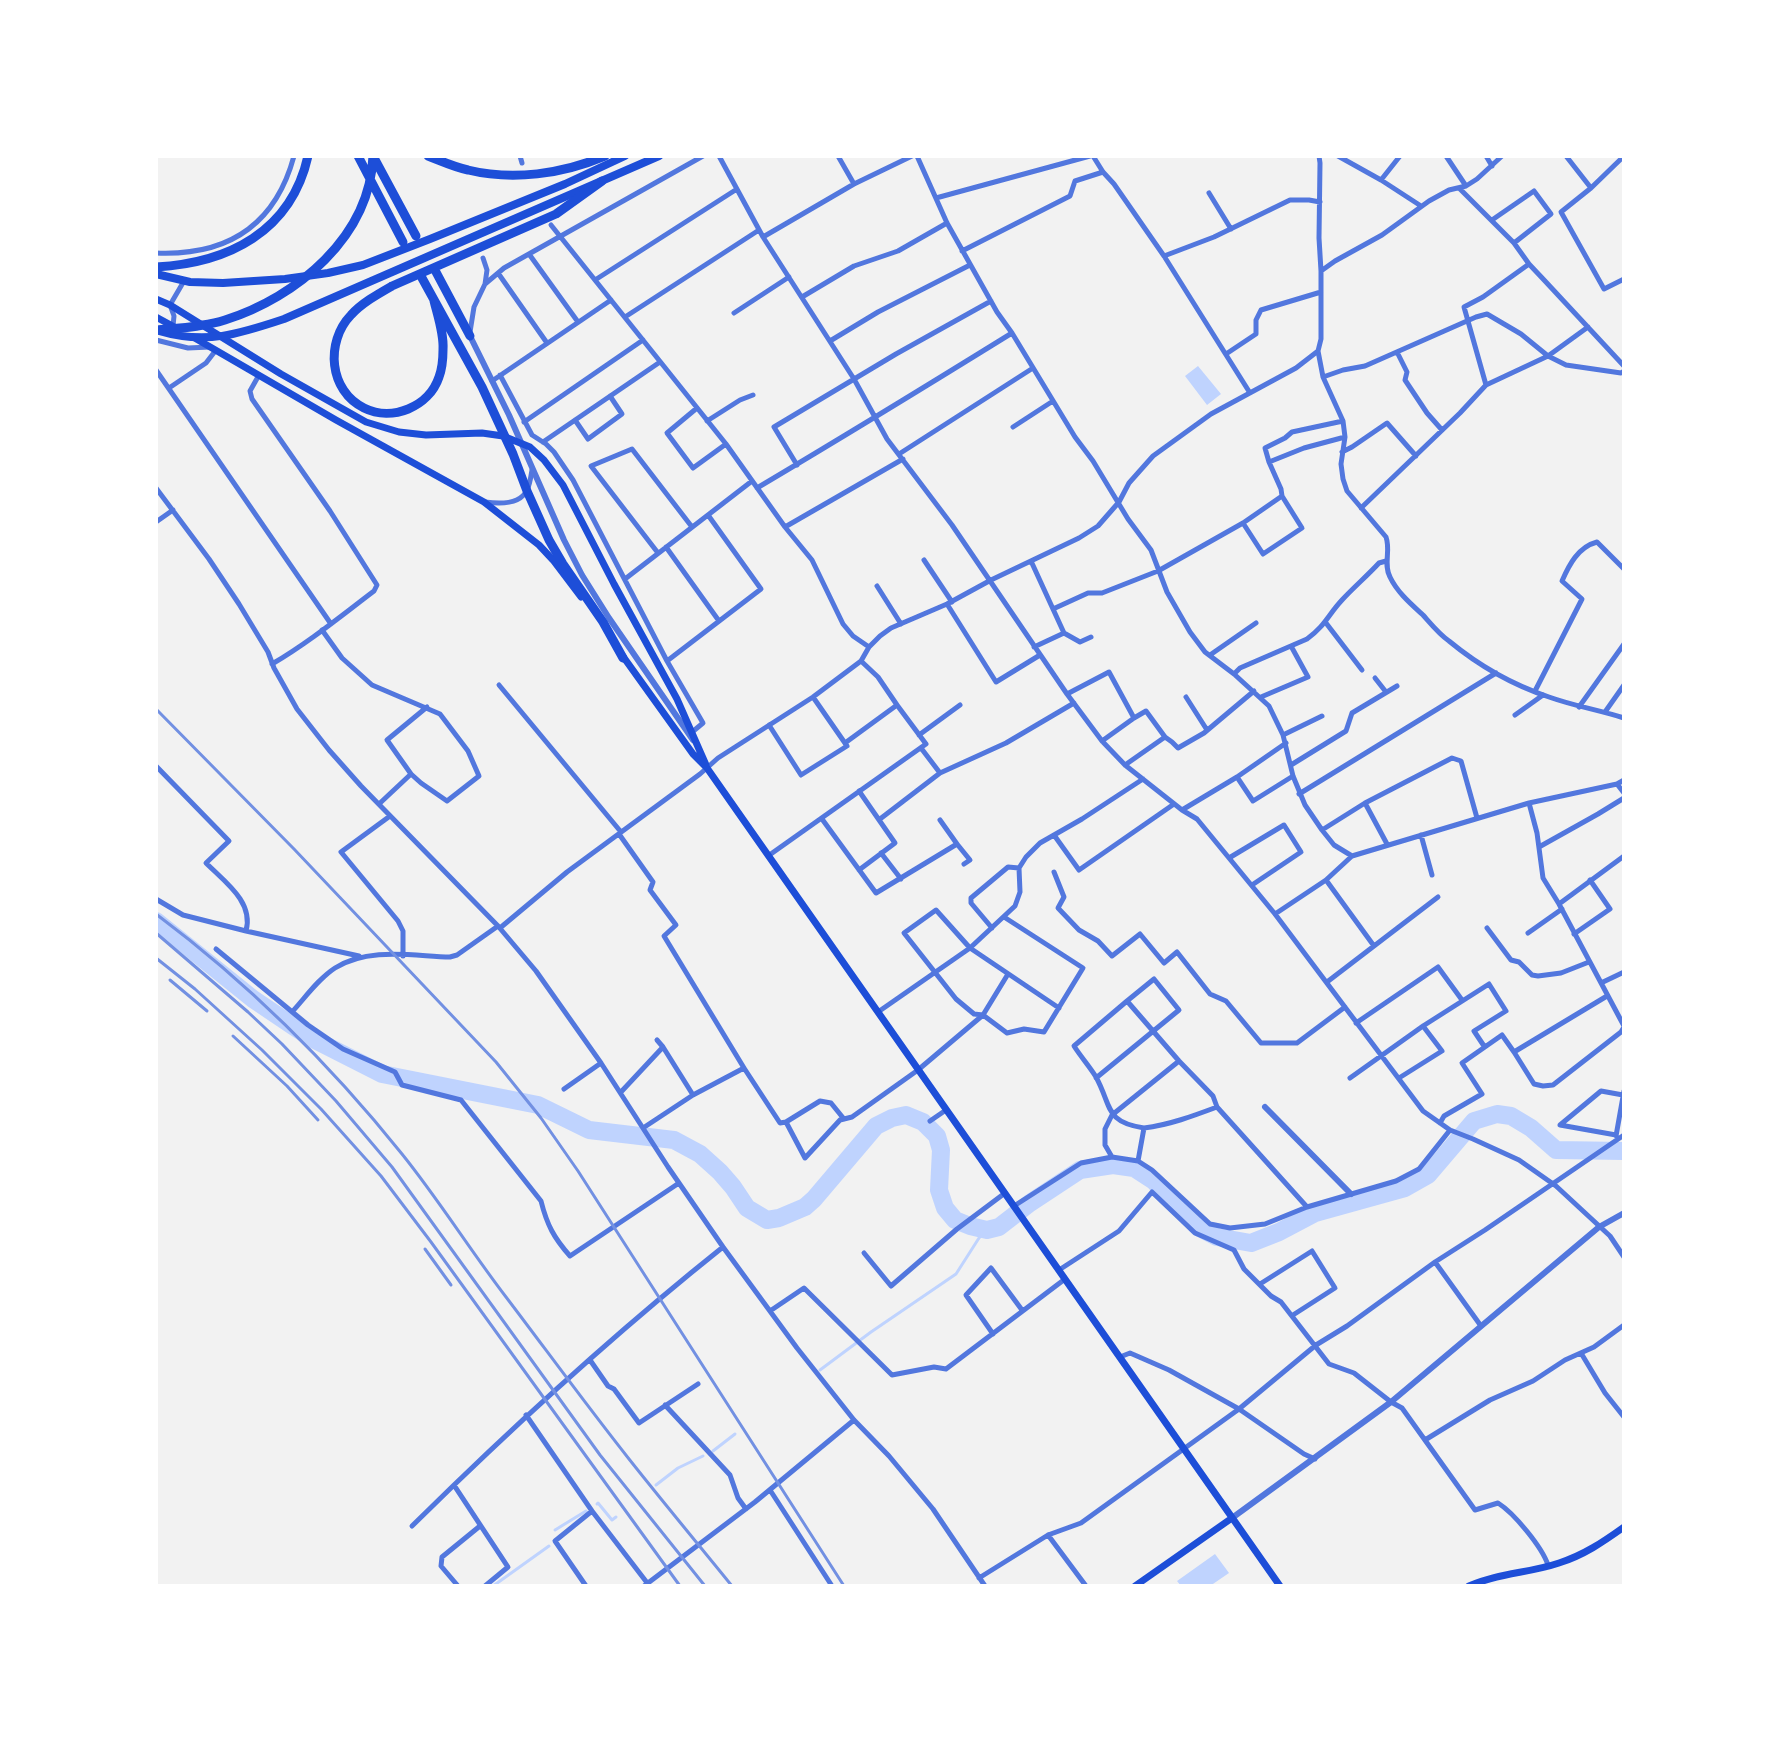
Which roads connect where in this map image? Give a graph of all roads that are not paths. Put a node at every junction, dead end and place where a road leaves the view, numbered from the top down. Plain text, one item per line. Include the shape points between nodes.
1 (294, 156) edge
2 (308, 156) edge
3 (358, 156) edge
4 (373, 156) edge
5 (428, 156) edge
6 (605, 156) edge
7 (625, 156) edge
8 (659, 156) edge
9 (703, 156) edge
10 (719, 156) edge
11 (838, 156) edge
12 (912, 156) edge
13 (917, 156) edge
14 (1092, 156) edge
15 (1319, 156) edge
16 (1338, 156) edge
17 (1400, 156) edge
18 (1446, 156) edge
19 (1486, 156) edge
20 (1502, 156) edge
21 (1566, 156) edge
22 (1624, 156) edge
23 (1492, 166) junction
24 (1102, 172) junction
25 (1382, 180) junction
26 (602, 181) junction
27 (854, 184) junction
28 (1462, 187) junction
29 (1591, 188) junction
30 (736, 189) junction
31 (1209, 193) dead end
32 (936, 198) junction
33 (1320, 202) junction
34 (1421, 206) junction
35 (1492, 220) junction
36 (947, 223) junction
37 (551, 225) dead end
38 (1232, 229) junction
39 (759, 230) junction
40 (417, 236) dead end
41 (560, 236) junction
42 (763, 237) junction
43 (404, 242) dead end
44 (1514, 243) junction
45 (962, 251) junction
46 (156, 253) edge
47 (529, 254) junction
48 (1164, 256) junction
49 (483, 258) dead end
50 (1529, 264) junction
51 (970, 265) junction
52 (156, 267) edge
53 (1321, 271) junction
54 (436, 273) dead end
55 (498, 273) junction
56 (156, 274) edge
57 (789, 277) junction
58 (422, 278) dead end
59 (1624, 279) edge
60 (595, 280) junction
61 (184, 281) junction
62 (485, 284) junction
63 (1321, 292) junction
64 (802, 297) junction
65 (156, 299) edge
66 (611, 300) junction
67 (434, 301) junction
68 (992, 301) junction
69 (170, 305) junction
70 (734, 313) dead end
71 (156, 317) edge
72 (625, 317) junction
73 (1467, 321) junction
74 (578, 322) junction
75 (173, 326) junction
76 (1588, 327) junction
77 (156, 333) edge
78 (1012, 333) junction
79 (470, 336) junction
80 (643, 340) junction
81 (830, 341) junction
82 (547, 343) junction
83 (213, 348) junction
84 (1318, 351) junction
85 (1397, 352) junction
86 (1226, 354) junction
87 (1548, 356) junction
88 (660, 362) junction
89 (1623, 364) edge
90 (1033, 368) junction
91 (156, 370) edge
92 (1624, 371) edge
93 (259, 375) junction
94 (500, 375) junction
95 (1323, 377) junction
96 (854, 379) junction
97 (492, 381) junction
98 (1486, 385) junction
99 (169, 388) junction
100 (1250, 393) junction
101 (753, 395) dead end
102 (610, 396) junction
103 (1053, 401) junction
104 (697, 408) junction
105 (875, 418) junction
106 (575, 420) junction
107 (707, 421) junction
108 (1343, 421) junction
109 (524, 422) junction
110 (1013, 428) dead end
111 (1442, 430) junction
112 (1345, 437) junction
113 (543, 442) junction
114 (726, 444) junction
115 (1342, 452) junction
116 (901, 456) junction
117 (1416, 456) junction
118 (1269, 462) junction
119 (797, 465) junction
120 (532, 470) junction
121 (752, 481) junction
122 (156, 488) edge
123 (757, 488) junction
124 (527, 491) junction
125 (1282, 496) junction
126 (484, 502) junction
127 (1119, 502) junction
128 (1361, 508) junction
129 (172, 510) junction
130 (708, 515) junction
131 (156, 522) edge
132 (1243, 523) junction
133 (692, 527) junction
134 (784, 527) junction
135 (666, 547) junction
136 (658, 553) junction
137 (924, 560) dead end
138 (1031, 561) junction
139 (1386, 561) junction
140 (1624, 569) edge
141 (1158, 571) junction
142 (625, 579) junction
143 (991, 580) junction
144 (877, 586) dead end
145 (584, 597) junction
146 (949, 603) junction
147 (1053, 609) junction
148 (719, 621) junction
149 (1326, 622) junction
150 (1256, 623) dead end
151 (331, 624) junction
152 (901, 624) junction
153 (322, 630) junction
154 (1064, 633) junction
155 (1091, 637) dead end
156 (1624, 644) edge
157 (1291, 646) junction
158 (869, 647) junction
159 (1034, 647) junction
160 (1040, 655) junction
161 (1210, 655) junction
162 (623, 658) joint
163 (667, 660) junction
164 (861, 661) junction
165 (272, 664) junction
166 (1362, 670) dead end
167 (1496, 673) junction
168 (1234, 674) junction
169 (1376, 678) dead end
170 (499, 685) dead end
171 (1624, 685) edge
172 (1397, 686) dead end
173 (1254, 691) junction
174 (1386, 692) junction
175 (1535, 692) junction
176 (1066, 694) junction
177 (1543, 695) junction
178 (813, 697) junction
179 (1186, 697) dead end
180 (1261, 697) junction
181 (1074, 703) junction
182 (897, 705) junction
183 (960, 705) dead end
184 (427, 707) junction
185 (1579, 707) junction
186 (1605, 712) junction
187 (1515, 715) dead end
188 (1322, 716) dead end
189 (1134, 718) junction
190 (1624, 718) edge
191 (769, 725) junction
192 (1207, 730) junction
193 (691, 733) junction
194 (919, 735) junction
195 (1283, 735) junction
196 (1165, 737) junction
197 (1102, 741) junction
198 (694, 742) junction
199 (845, 743) junction
200 (1286, 743) junction
201 (921, 748) junction
202 (1125, 765) junction
203 (1291, 765) junction
204 (156, 766) edge
205 (707, 768) junction
206 (940, 773) junction
207 (411, 774) junction
208 (1237, 777) junction
209 (1293, 777) junction
210 (1143, 778) junction
211 (1624, 780) edge
212 (1617, 784) junction
213 (859, 791) junction
214 (1624, 793) edge
215 (1299, 794) junction
216 (1624, 798) edge
217 (1365, 803) junction
218 (1529, 803) junction
219 (379, 804) junction
220 (1174, 804) junction
221 (1182, 810) junction
222 (390, 816) junction
223 (1478, 818) junction
224 (822, 819) junction
225 (880, 819) junction
226 (940, 820) dead end
227 (1322, 830) junction
228 (620, 833) junction
229 (1054, 835) junction
230 (1421, 835) junction
231 (957, 844) junction
232 (1387, 844) junction
233 (1539, 847) junction
234 (881, 853) junction
235 (768, 856) junction
236 (1352, 856) junction
237 (1624, 856) edge
238 (1229, 858) junction
239 (963, 864) dead end
240 (1019, 868) junction
241 (859, 870) junction
242 (1054, 872) dead end
243 (1432, 874) dead end
244 (901, 879) junction
245 (1326, 880) junction
246 (1590, 880) junction
247 (1252, 885) junction
248 (1438, 897) dead end
249 (156, 899) edge
250 (1561, 906) junction
251 (175, 912) junction
252 (168, 914) dead end
253 (1275, 914) junction
254 (1004, 918) junction
255 (499, 927) junction
256 (992, 928) junction
257 (1487, 928) dead end
258 (246, 932) junction
259 (1528, 933) dead end
260 (1574, 934) junction
261 (1374, 946) junction
262 (970, 948) junction
263 (216, 949) dead end
264 (361, 956) junction
265 (403, 956) junction
266 (1589, 962) junction
267 (935, 972) junction
268 (1624, 972) edge
269 (1008, 974) junction
270 (1327, 982) junction
271 (1601, 983) junction
272 (1607, 996) junction
273 (1462, 1000) junction
274 (1127, 1001) junction
275 (1345, 1007) junction
276 (1059, 1008) junction
277 (292, 1012) junction
278 (878, 1012) junction
279 (983, 1015) junction
280 (1356, 1023) junction
281 (1423, 1026) junction
282 (1624, 1027) edge
283 (1154, 1031) junction
284 (657, 1040) dead end
285 (1484, 1046) junction
286 (663, 1047) junction
287 (1514, 1052) junction
288 (1381, 1055) junction
289 (1179, 1061) junction
290 (601, 1063) junction
291 (744, 1068) junction
292 (918, 1070) junction
293 (1096, 1078) junction
294 (1350, 1078) dead end
295 (1399, 1078) junction
296 (564, 1089) dead end
297 (621, 1092) junction
298 (1623, 1093) edge
299 (693, 1095) junction
300 (1217, 1107) junction
301 (1265, 1107) dead end
302 (946, 1110) junction
303 (1112, 1115) junction
304 (844, 1119) junction
305 (930, 1121) dead end
306 (786, 1122) junction
307 (1440, 1123) junction
308 (1144, 1128) junction
309 (644, 1130) junction
310 (1450, 1130) junction
311 (1624, 1135) edge
312 (1616, 1138) junction
313 (1112, 1156) junction
314 (1138, 1161) junction
315 (679, 1183) junction
316 (1553, 1184) junction
317 (1005, 1193) junction
318 (1351, 1194) junction
319 (1015, 1207) junction
320 (1307, 1207) junction
321 (1624, 1213) edge
322 (1599, 1227) junction
323 (723, 1247) junction
324 (864, 1253) dead end
325 (1624, 1257) edge
326 (1435, 1262) junction
327 (1059, 1270) junction
328 (1065, 1279) junction
329 (1260, 1284) junction
330 (1022, 1310) junction
331 (770, 1311) junction
332 (1293, 1315) junction
333 (1624, 1325) edge
334 (1481, 1326) junction
335 (993, 1334) junction
336 (1316, 1345) junction
337 (1581, 1353) junction
338 (1120, 1357) junction
339 (590, 1360) junction
340 (698, 1384) dead end
341 (1391, 1402) junction
342 (665, 1405) junction
343 (1239, 1409) junction
344 (526, 1415) junction
345 (1624, 1417) edge
346 (854, 1420) junction
347 (1425, 1440) junction
348 (1185, 1450) junction
349 (1315, 1459) junction
350 (454, 1485) junction
351 (770, 1490) junction
352 (746, 1509) junction
353 (592, 1512) junction
354 (1232, 1518) junction
355 (412, 1526) dead end
356 (480, 1526) junction
357 (1624, 1527) edge
358 (1048, 1534) junction
359 (1548, 1565) junction
360 (979, 1578) junction
361 (647, 1585) edge
362 (458, 1586) edge
363 (484, 1586) edge
364 (586, 1586) edge
365 (832, 1586) edge
366 (985, 1586) edge
367 (1086, 1586) edge
368 (1135, 1586) edge
369 (1280, 1586) edge
370 (1469, 1586) edge

1 - 46 street via 275,203 246,231 225,242 181,254
2 - 52 highway via 295,192 268,229 224,254
3 - 43 highway
4 - 40 highway
4 - 77 highway via 367,191 356,218 323,263 252,311 222,321
5 - 6 highway via 468,170 498,175 559,171
7 - 61 highway via 363,265 285,279
8 - 26 highway
9 - 41 street
10 - 30 street
11 - 27 street
12 - 27 street
13 - 32 street
14 - 24 street
14 - 32 street
15 - 33 street
16 - 25 street
17 - 25 street
18 - 28 street
19 - 23 street
20 - 23 street
21 - 29 street
22 - 29 street
23 - 28 street
24 - 45 street via 1074,181 1070,196
24 - 48 street
25 - 34 street
26 - 67 highway via 556,214 392,286 351,315 342,327 333,354 339,383 349,397 364,408 389,414 417,405 431,392 439,378 443,349
26 - 77 highway via 284,319 209,338
27 - 42 street
28 - 34 street
28 - 35 street
29 - 59 street via 1562,212 1604,290
30 - 39 street
30 - 60 street
31 - 38 street
32 - 36 street
33 - 38 street via 1290,200
33 - 53 street
34 - 53 street via 1382,235
35 - 44 street
35 - 44 street via 1534,191 1551,214
36 - 45 street
36 - 64 street via 898,251 854,266
37 - 41 street
38 - 48 street
39 - 42 street
39 - 72 street
41 - 47 street
41 - 60 street
42 - 57 street
44 - 50 street
45 - 51 street
47 - 55 street
47 - 74 street
48 - 86 street
49 - 62 street via 487,270
50 - 73 street via 1464,307
50 - 76 street
51 - 68 street
51 - 81 street
53 - 63 street
54 - 79 highway
55 - 62 street
55 - 82 street
56 - 61 highway
57 - 64 street
57 - 70 street
58 - 67 highway
60 - 66 street
61 - 69 street
62 - 79 street via 474,307
63 - 84 street
63 - 86 street via 1261,310 1256,334
64 - 81 street
65 - 69 main road
66 - 72 street
66 - 74 street
67 - 124 highway via 482,387
68 - 78 street
68 - 96 street
69 - 75 street
69 - 193 main road via 366,422 426,435 503,436 530,447 563,484 677,699
71 - 75 main road
72 - 80 street
73 - 85 street
73 - 87 street via 1487,314
73 - 98 street
74 - 82 street
75 - 83 main road
76 - 87 street
76 - 89 street
77 - 83 street via 188,348
78 - 90 street
78 - 105 street
79 - 97 street
80 - 88 street
80 - 109 street
81 - 96 street
82 - 94 street
83 - 93 main road
83 - 99 street via 207,363
84 - 95 street
84 - 100 street
85 - 95 street via 1365,366
85 - 111 street via 1407,372 1405,380
86 - 100 street
87 - 92 street via 1566,365
87 - 98 street
88 - 102 street
88 - 104 street
90 - 103 street
90 - 116 street
91 - 99 street
93 - 126 main road
93 - 151 street via 250,391 252,399 377,585
94 - 97 street
94 - 109 street
95 - 108 street
96 - 105 street
96 - 119 street via 774,427
97 - 120 street
98 - 111 street
99 - 151 street
100 - 127 street via 1211,414 1153,456 1129,483
101 - 107 street
102 - 106 street
102 - 106 street via 622,414 588,439
103 - 110 street
103 - 127 street
104 - 107 street
104 - 114 street via 667,433 693,468
105 - 116 street
105 - 119 street
106 - 113 street
107 - 114 street
108 - 112 street
108 - 118 street via 1292,432 1265,447
109 - 113 street via 532,435
111 - 117 street
112 - 115 street
112 - 118 street
113 - 142 street via 573,480
114 - 121 street
115 - 117 street via 1387,423
115 - 128 street via 1347,491
116 - 134 street
116 - 143 street
117 - 128 street
118 - 125 street
119 - 123 street
120 - 124 street
120 - 198 street via 582,575
121 - 123 street
121 - 130 street
122 - 129 street
123 - 134 street
124 - 126 street via 509,503
124 - 145 highway via 549,540
125 - 132 street
125 - 132 street via 1302,528 1292,535 1263,554
126 - 145 main road via 539,545
127 - 138 street via 1098,526
127 - 141 street via 1151,550
128 - 139 street via 1386,537
129 - 131 street
129 - 165 street via 239,604
130 - 133 street
130 - 148 street via 761,590
132 - 141 street
133 - 135 street
133 - 136 street via 632,449 591,466
134 - 158 street via 812,560 843,624
135 - 136 street
135 - 148 street
136 - 142 street
137 - 146 street
138 - 143 street
138 - 147 street
139 - 149 street via 1379,563 1340,602
139 - 167 street via 1394,586 1447,640
140 - 175 street via 1597,542 1571,560 1562,581 1582,599
141 - 147 street via 1102,593 1088,593
141 - 161 street via 1196,642
142 - 163 street
143 - 146 street
143 - 159 street
144 - 152 street
145 - 162 highway
146 - 152 street
146 - 160 street via 996,681
147 - 154 street
148 - 163 street
149 - 157 street via 1307,639
149 - 166 street
150 - 161 street
151 - 153 street
152 - 158 street
153 - 165 street
153 - 184 street via 342,657 372,685
154 - 155 street via 1080,642
154 - 159 street
156 - 185 street
157 - 168 street
157 - 180 street via 1308,677
158 - 164 street
159 - 160 street
160 - 176 street
161 - 168 street
162 - 205 main road
163 - 193 street via 703,723
164 - 178 street
164 - 182 street via 878,677
165 - 219 street via 297,709
167 - 175 street
167 - 215 street
168 - 173 street
169 - 174 street
170 - 228 street
171 - 186 street
172 - 174 street
173 - 180 street
173 - 192 street
174 - 203 street via 1352,713 1346,731
175 - 177 street
176 - 181 street
176 - 189 street via 1109,672
177 - 185 street
177 - 187 street
178 - 191 street
178 - 199 street
179 - 192 street
180 - 195 street
181 - 197 street
181 - 206 street via 1006,743
182 - 194 street
182 - 199 street
183 - 194 street
184 - 207 street via 387,740
184 - 207 street via 440,714 468,751 479,776 447,801
185 - 186 street
186 - 190 street
188 - 195 street
189 - 196 street via 1146,711
189 - 197 street
191 - 199 street via 801,775 847,746
191 - 205 street
192 - 196 street via 1178,748
193 - 198 main road
194 - 201 street via 926,744
195 - 200 street
196 - 202 street
197 - 202 street
198 - 205 main road
200 - 203 street
200 - 208 street
201 - 206 street
201 - 213 street
202 - 210 street
203 - 209 street
204 - 258 street via 229,841 206,863 245,906
205 - 228 street
205 - 235 main road
206 - 225 street
207 - 219 street
208 - 209 street via 1253,801
208 - 221 street
209 - 215 street
210 - 220 street
210 - 229 street
211 - 212 street
212 - 214 street
212 - 218 street
213 - 224 street
213 - 225 street
215 - 227 street
216 - 233 street
217 - 223 street via 1452,758 1461,761
217 - 227 street
217 - 232 street
218 - 223 street
218 - 233 street
219 - 222 street
220 - 221 street
220 - 229 street via 1079,870
221 - 238 street via 1197,819
222 - 255 street
222 - 265 street via 341,852 398,921 403,931
223 - 230 street
224 - 235 street
224 - 241 street
225 - 234 street via 896,843
226 - 231 street
227 - 236 street
228 - 255 street
228 - 291 street via 653,882 651,890 676,925 664,936
229 - 240 street via 1040,843
230 - 232 street
230 - 243 street
231 - 239 street via 970,860
231 - 244 street
232 - 236 street
233 - 250 street via 1544,878
234 - 241 street
234 - 244 street
235 - 278 main road
236 - 245 street
237 - 246 street
238 - 247 street
238 - 247 street via 1284,825 1301,852
240 - 254 street via 1018,900
240 - 256 street via 1008,867 971,898
241 - 244 street via 876,893
242 - 275 street via 1064,897 1058,908 1079,930 1098,941 1112,956 1140,934 1164,963 1177,952 1210,994 1226,1001 1261,1043 1297,1044
245 - 253 street
245 - 261 street
246 - 250 street
246 - 260 street via 1610,909
247 - 253 street
248 - 261 street
249 - 251 street
250 - 259 street
250 - 260 street
251 - 252 street
251 - 258 street
253 - 270 street
254 - 256 street
254 - 276 street via 1083,968
255 - 265 street via 458,955
255 - 290 street via 536,971
256 - 262 street
257 - 266 street via 1511,960 1519,962 1532,975 1561,973
258 - 264 street
260 - 266 street
261 - 270 street
262 - 267 street
262 - 267 street via 936,910 904,933
262 - 269 street
263 - 277 street
264 - 265 street
264 - 277 street via 335,968
266 - 271 street
267 - 278 street
267 - 279 street via 956,999 974,1014
268 - 271 street
269 - 276 street
269 - 279 street
270 - 275 street
271 - 272 street
272 - 282 street
272 - 287 street
273 - 280 street via 1438,967
273 - 281 street
273 - 285 street via 1489,984 1506,1011 1474,1031
274 - 283 street
274 - 283 street via 1154,979 1179,1010
274 - 293 street via 1074,1046
275 - 280 street
276 - 279 street via 1044,1032 1024,1029 1007,1033
277 - 315 street via 343,1049 396,1072 402,1085 461,1100 541,1202 557,1242 570,1256
278 - 292 main road
279 - 292 street
280 - 288 street
281 - 288 street
281 - 295 street via 1442,1051
282 - 287 street via 1553,1085 1534,1084
283 - 289 street
283 - 293 street
284 - 286 street
285 - 287 street via 1502,1035
285 - 307 street via 1462,1063 1482,1094 1444,1116
286 - 297 street
286 - 299 street
288 - 294 street
288 - 295 street
289 - 300 street via 1213,1096
289 - 303 street
290 - 296 street
290 - 297 street
291 - 299 street
291 - 306 street via 780,1123
292 - 302 main road
292 - 304 street
293 - 303 street
295 - 307 street via 1423,1111
297 - 309 street
298 - 312 street
298 - 312 street via 1601,1091 1560,1125
299 - 309 street
300 - 308 street
300 - 320 street
301 - 318 street
302 - 305 street
302 - 317 main road
303 - 308 street via 1127,1125
303 - 313 street via 1105,1129 1105,1145
304 - 306 street via 831,1103 820,1101
304 - 306 street via 805,1158
307 - 310 street
308 - 314 street
309 - 315 street
310 - 316 street via 1519,1160
310 - 318 street via 1419,1170
311 - 312 street
312 - 316 street
313 - 314 street
313 - 319 street via 1081,1163
314 - 320 street via 1210,1224 1230,1228 1265,1224
315 - 323 street
316 - 322 street
316 - 326 street
317 - 319 main road
317 - 324 street via 891,1286
318 - 320 street
319 - 327 main road
321 - 322 street
322 - 325 street
322 - 334 street
323 - 331 street
323 - 339 street
326 - 334 street
326 - 336 street
327 - 328 main road
327 - 329 street via 1119,1231 1152,1192 1195,1233 1234,1250 1244,1269
328 - 330 street
328 - 338 main road
329 - 332 street
329 - 332 street via 1312,1251 1335,1288
330 - 335 street
330 - 335 street via 991,1268 966,1295
331 - 335 street via 804,1288 892,1375 934,1367 946,1369
331 - 346 street
332 - 336 street
333 - 337 street
334 - 341 street
336 - 341 street via 1329,1364 1354,1373
336 - 343 street
337 - 345 street
337 - 347 street
338 - 343 street via 1130,1353 1169,1370
338 - 348 main road
339 - 342 street via 639,1423
339 - 344 street
340 - 342 street
341 - 347 street via 1402,1408
341 - 349 street
342 - 352 street via 730,1475
343 - 348 street
343 - 349 street
344 - 350 street
344 - 353 street
346 - 351 street
346 - 360 street via 927,1502
347 - 359 street via 1474,1510 1498,1503 1509,1510
348 - 354 main road
348 - 358 street via 1081,1523
349 - 354 street
350 - 355 street
350 - 356 street
351 - 352 street
351 - 365 street
352 - 361 street
353 - 361 street
353 - 364 street via 555,1541
354 - 368 main road
354 - 369 main road
356 - 362 street via 442,1557 441,1566
356 - 363 street via 508,1567
357 - 359 main road via 1584,1554
358 - 360 street
358 - 367 street
359 - 370 main road
360 - 366 street

